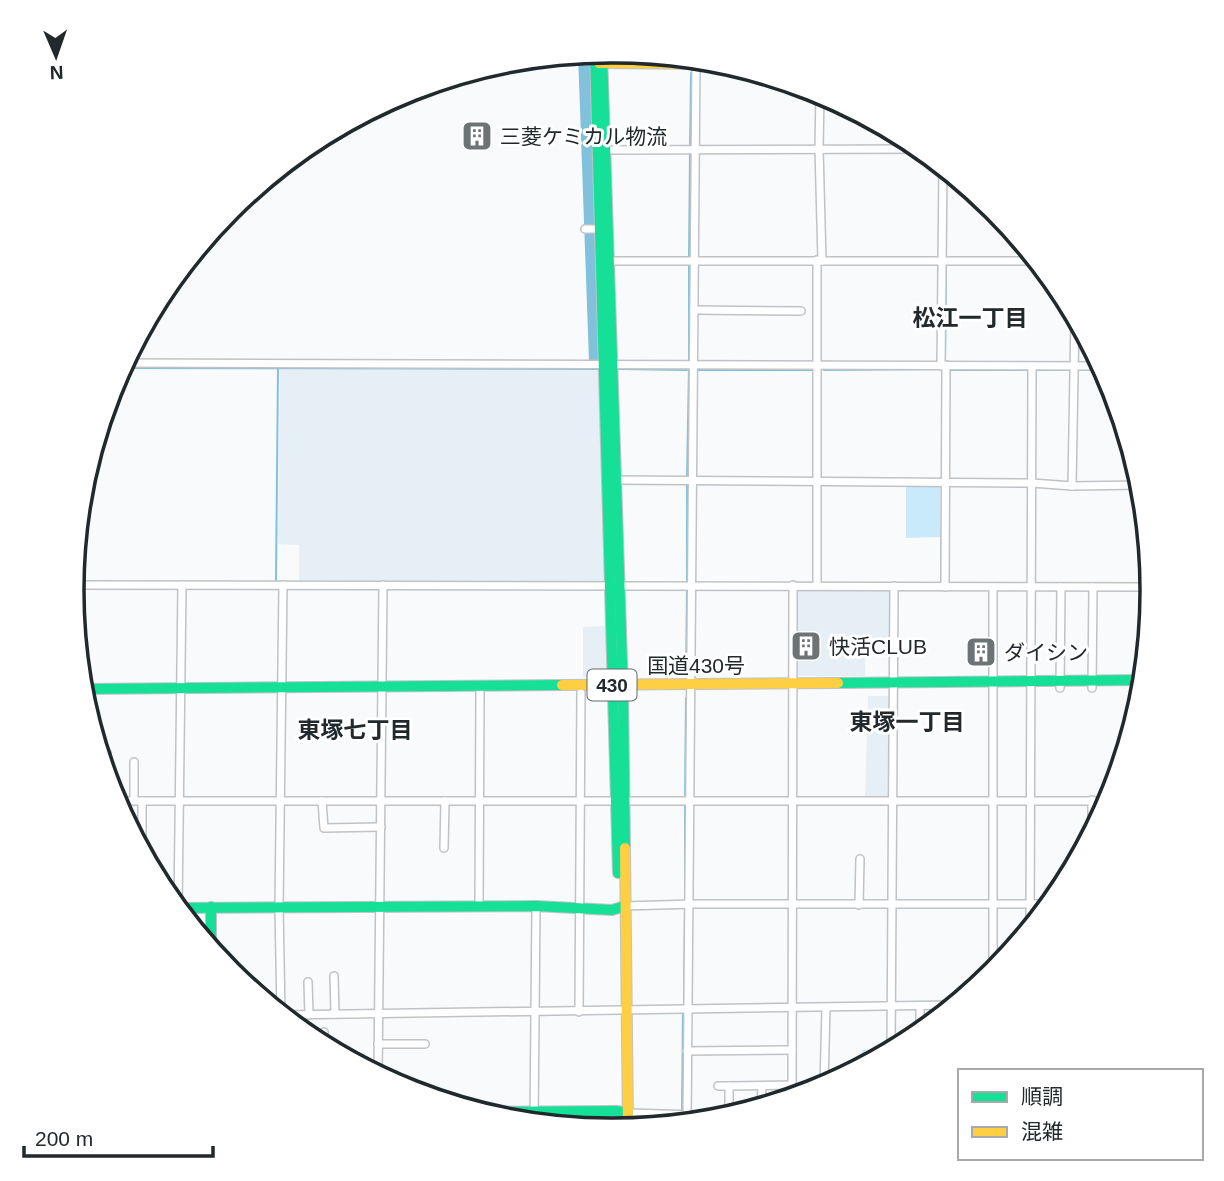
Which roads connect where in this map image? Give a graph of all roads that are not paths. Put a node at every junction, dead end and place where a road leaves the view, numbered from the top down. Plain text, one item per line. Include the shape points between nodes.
1 (597, 63) edge
2 (696, 70) edge
3 (820, 106) edge
4 (901, 149) edge
5 (601, 150) junction
6 (693, 151) junction
7 (819, 151) junction
8 (943, 180) edge
9 (585, 229) dead end
10 (601, 229) junction
11 (690, 260) junction
12 (819, 260) junction
13 (605, 261) junction
14 (942, 261) junction
15 (1024, 261) edge
16 (694, 310) junction
17 (801, 311) dead end
18 (1075, 337) edge
19 (136, 363) edge
20 (608, 365) junction
21 (944, 365) junction
22 (818, 366) junction
23 (1032, 366) junction
24 (1089, 366) edge
25 (692, 367) junction
26 (1074, 367) junction
27 (612, 480) junction
28 (689, 481) junction
29 (818, 482) junction
30 (945, 482) junction
31 (1032, 483) junction
32 (1128, 485) edge
33 (1072, 486) junction
34 (84, 585) edge
35 (615, 585) junction
36 (817, 585) junction
37 (182, 587) junction
38 (283, 587) junction
39 (689, 587) junction
40 (945, 587) junction
41 (1031, 587) junction
42 (1140, 587) edge
43 (383, 588) junction
44 (793, 588) junction
45 (894, 588) junction
46 (993, 589) junction
47 (1061, 589) junction
48 (1093, 589) junction
49 (1131, 681) edge
50 (1092, 684) junction
51 (993, 685) junction
52 (1031, 685) junction
53 (1060, 685) junction
54 (893, 686) junction
55 (691, 687) junction
56 (793, 687) junction
57 (1130, 687) edge
58 (618, 688) junction
59 (94, 689) edge
60 (383, 690) junction
61 (282, 691) junction
62 (182, 692) junction
63 (480, 692) junction
64 (581, 693) junction
65 (96, 695) edge
66 (134, 762) dead end
67 (128, 800) edge
68 (138, 800) junction
69 (181, 800) junction
70 (280, 800) junction
71 (479, 800) junction
72 (580, 800) junction
73 (686, 800) junction
74 (793, 800) junction
75 (893, 800) junction
76 (993, 800) junction
77 (1030, 800) junction
78 (1092, 800) junction
79 (1095, 800) edge
80 (323, 801) junction
81 (382, 801) junction
82 (445, 801) junction
83 (620, 801) junction
84 (1092, 808) edge
85 (140, 826) edge
86 (381, 827) junction
87 (444, 848) dead end
88 (860, 859) dead end
89 (178, 891) edge
90 (1030, 904) junction
91 (1036, 904) edge
92 (686, 905) junction
93 (792, 905) junction
94 (859, 905) junction
95 (892, 905) junction
96 (993, 905) junction
97 (380, 906) junction
98 (479, 906) junction
99 (536, 906) junction
100 (211, 907) junction
101 (279, 907) junction
102 (622, 907) junction
103 (191, 908) edge
104 (579, 908) junction
105 (1030, 912) edge
106 (211, 933) edge
107 (993, 955) edge
108 (334, 976) dead end
109 (308, 982) dead end
110 (282, 1001) edge
111 (937, 1005) edge
112 (891, 1006) junction
113 (920, 1006) junction
114 (826, 1008) junction
115 (792, 1009) junction
116 (685, 1010) junction
117 (623, 1011) junction
118 (535, 1012) junction
119 (579, 1012) junction
120 (378, 1013) junction
121 (335, 1014) junction
122 (299, 1015) edge
123 (309, 1015) junction
124 (920, 1018) edge
125 (891, 1038) edge
126 (378, 1044) junction
127 (425, 1044) dead end
128 (792, 1050) junction
129 (687, 1051) junction
130 (378, 1063) edge
131 (824, 1073) edge
132 (792, 1085) joint
133 (718, 1086) dead end
134 (730, 1086) junction
135 (762, 1086) junction
136 (762, 1096) edge
137 (730, 1104) edge
138 (534, 1112) edge
139 (625, 1113) junction
140 (684, 1113) edge
141 (661, 1115) edge
142 (565, 1116) edge
143 (624, 1118) edge
144 (626, 1118) edge

1 - 5 main road
2 - 6 street
3 - 7 street
4 - 7 street
5 - 6 street
5 - 10 main road
6 - 7 street
6 - 11 street
7 - 12 street
8 - 14 street
9 - 10 street
10 - 13 main road
11 - 12 street
11 - 13 street
11 - 16 street
12 - 14 street
12 - 22 street
13 - 20 main road
14 - 15 street
14 - 21 street
16 - 17 street
16 - 25 street
18 - 26 street
19 - 20 street
20 - 25 street
20 - 27 main road
21 - 22 street
21 - 23 street
21 - 30 street
22 - 25 street
22 - 29 street
23 - 26 street
23 - 31 street
24 - 26 street
25 - 28 street
26 - 33 street
27 - 28 street
27 - 35 main road
28 - 29 street
28 - 39 street
29 - 30 street
29 - 36 street
30 - 31 street
30 - 40 street
31 - 33 street
31 - 41 street
32 - 33 street
34 - 37 street
35 - 39 street
35 - 43 street
35 - 58 main road
36 - 44 street
36 - 45 street
37 - 38 street
37 - 62 street
38 - 43 street
38 - 61 street
39 - 44 street
39 - 55 street
40 - 45 street
40 - 46 street
41 - 46 street
41 - 47 street
41 - 52 street
42 - 48 street
43 - 60 street
44 - 56 street
45 - 54 street
46 - 51 street
47 - 48 street
47 - 53 street
48 - 50 street
49 - 50 main road, 国道430号 / 430
50 - 53 main road, 国道430号 / 430
50 - 57 main road, 国道430号 / 430
51 - 52 main road, 国道430号 / 430
51 - 54 main road, 国道430号 / 430
51 - 76 street
52 - 53 main road, 国道430号 / 430
52 - 77 street
54 - 56 main road, 国道430号 / 430
54 - 75 street
55 - 56 main road, 国道430号 / 430
55 - 58 main road, 国道430号 / 430
55 - 73 street
56 - 74 street
58 - 60 main road, 国道430号 / 430
58 - 64 main road, 国道430号 / 430
58 - 83 main road
59 - 62 main road, 国道430号 / 430
60 - 61 main road, 国道430号 / 430
60 - 63 main road, 国道430号 / 430
60 - 81 street
61 - 62 main road, 国道430号 / 430
61 - 70 street
62 - 65 main road, 国道430号 / 430
62 - 69 street
63 - 64 main road, 国道430号 / 430
63 - 71 street
64 - 72 street
66 - 68 street
67 - 68 street
68 - 69 street
68 - 85 street
69 - 70 street
69 - 89 street
70 - 80 street
70 - 101 street
71 - 72 street
71 - 82 street
71 - 98 street
72 - 83 street
72 - 104 street
73 - 74 street
73 - 83 street
73 - 92 street
74 - 75 street
74 - 93 street
75 - 76 street
75 - 95 street
76 - 77 street
76 - 96 street
77 - 78 street
77 - 90 street
78 - 79 street
78 - 84 street
80 - 81 street
80 - 86 street via 324,828
81 - 82 street
81 - 86 street
82 - 87 street
83 - 102 main road
86 - 97 street
88 - 94 street
90 - 91 street
90 - 96 street
90 - 105 street
92 - 93 street
92 - 102 street
92 - 116 street
93 - 94 street
93 - 115 street
94 - 95 street
95 - 96 street
95 - 112 street
96 - 107 street
97 - 98 main road
97 - 101 main road
97 - 120 street
98 - 99 main road
99 - 104 main road
99 - 118 street
100 - 101 main road
100 - 103 main road
100 - 106 main road
101 - 110 street
102 - 104 main road
102 - 117 main road
104 - 119 street
108 - 121 street
109 - 123 street
111 - 113 street
112 - 113 street
112 - 114 street
112 - 125 street
113 - 124 street
114 - 115 street
114 - 131 street
115 - 116 street
115 - 128 street
116 - 117 street
116 - 129 street
117 - 119 street
117 - 139 main road
118 - 119 street
118 - 120 street
118 - 138 street
120 - 121 street
120 - 126 street
121 - 123 street
122 - 123 street
126 - 127 street
126 - 130 street
128 - 129 street
128 - 132 street
129 - 140 street
132 - 135 street
133 - 134 street
134 - 135 street
134 - 137 street
135 - 136 street
139 - 141 street
139 - 142 main road
139 - 143 main road
139 - 144 main road

